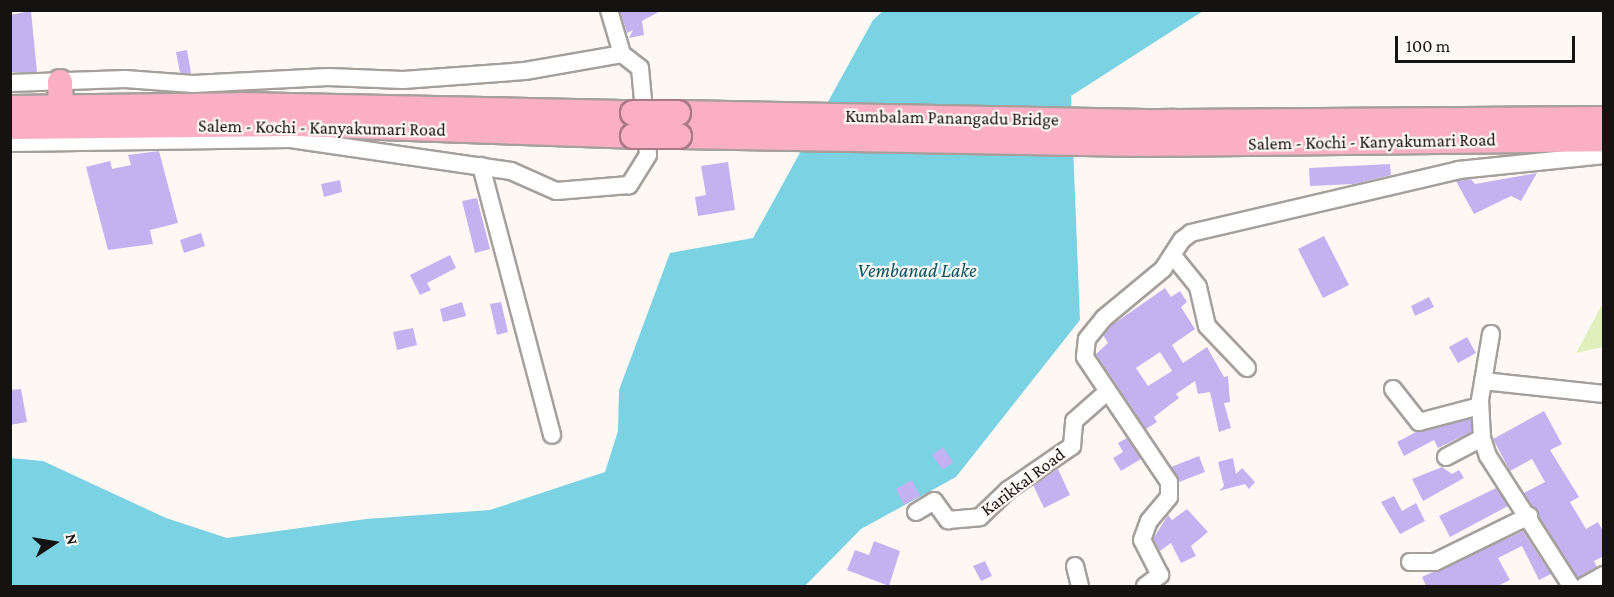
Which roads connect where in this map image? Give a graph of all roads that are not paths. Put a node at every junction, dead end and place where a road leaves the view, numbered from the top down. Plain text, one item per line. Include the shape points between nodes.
1 (609, 10) edge
2 (622, 54) junction
3 (60, 82) junction
4 (10, 83) edge
5 (10, 108) edge
6 (60, 108) junction
7 (636, 114) junction
8 (1604, 119) edge
9 (1159, 122) joint
10 (678, 124) junction
11 (10, 127) edge
12 (1604, 139) edge
13 (10, 143) edge
14 (1140, 144) joint
15 (1604, 155) edge
16 (482, 166) junction
17 (1174, 257) junction
18 (1491, 334) dead end
19 (1247, 368) dead end
20 (1483, 381) junction
21 (1393, 389) dead end
22 (1108, 391) junction
23 (1604, 394) edge
24 (1480, 406) junction
25 (552, 435) dead end
26 (1482, 438) junction
27 (1446, 457) dead end
28 (916, 512) dead end
29 (1529, 516) junction
30 (1410, 562) dead end
31 (1075, 566) dead end
32 (1604, 575) edge
33 (1080, 586) edge
34 (1145, 586) edge
35 (1573, 586) edge

1 - 2 street
2 - 3 street via 525,71 403,80
2 - 7 street via 640,68
3 - 4 street
3 - 6 highway
5 - 6 highway, Salem - Kochi - Kanyakumari Road
6 - 7 highway, Salem - Kochi - Kanyakumari Road via 241,105
7 - 10 highway, bridge
7 - 11 highway, Salem - Kochi - Kanyakumari Road
7 - 16 street via 648,155 629,185 556,190 511,171
8 - 9 highway, Salem - Kochi - Kanyakumari Road
9 - 10 highway, Kumbalam Panangadu Bridge via 745,116
10 - 14 highway, Kumbalam Panangadu Bridge via 747,139
12 - 14 highway, Salem - Kochi - Kanyakumari Road
13 - 16 street via 290,139
15 - 17 street via 1459,170 1297,212 1239,221 1191,233
16 - 25 street
17 - 19 street via 1198,288 1207,326
17 - 22 street via 1086,339 1085,357
18 - 20 street
20 - 23 street
20 - 24 street
21 - 24 street via 1419,422
22 - 28 street, Karikkal Road via 1074,421 1072,446 1008,490 981,517 948,520 933,501
22 - 34 street via 1169,482 1169,497 1149,521 1142,540 1160,575
24 - 26 street
26 - 27 street
26 - 29 street via 1488,456
29 - 30 street via 1435,562
29 - 35 street
31 - 33 street
32 - 35 street

